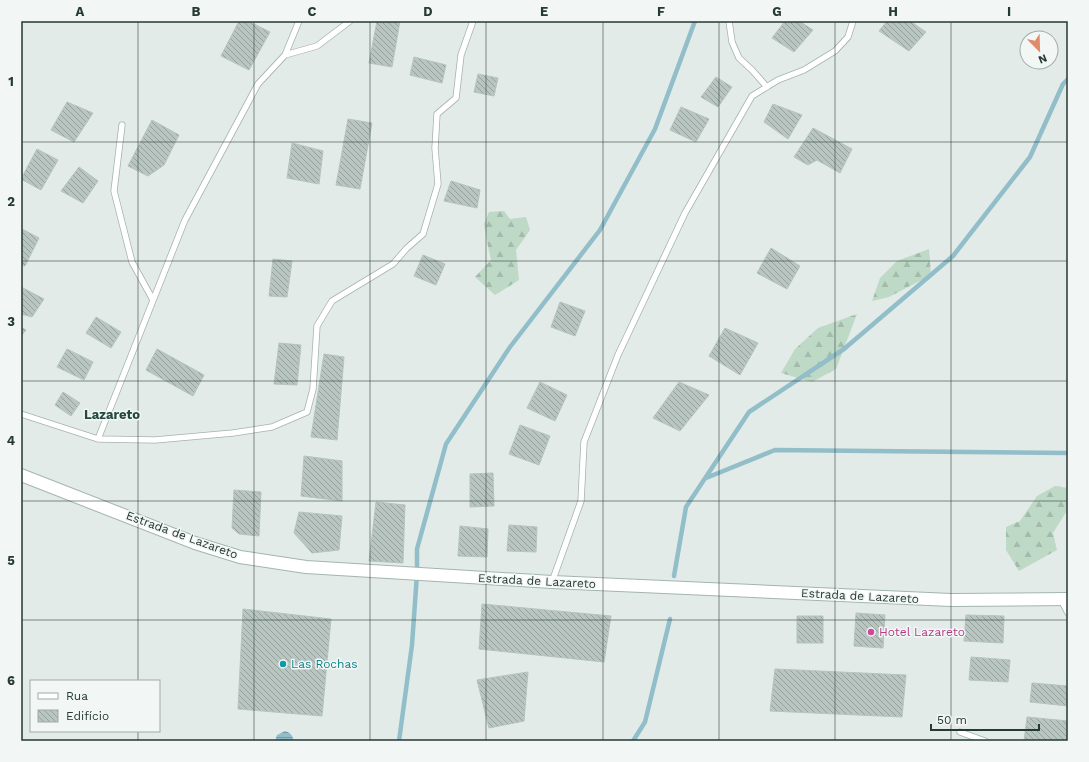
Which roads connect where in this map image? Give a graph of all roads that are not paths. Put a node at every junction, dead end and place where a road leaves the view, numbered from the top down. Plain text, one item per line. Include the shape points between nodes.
1 (299, 21) edge
2 (350, 21) edge
3 (473, 21) edge
4 (729, 21) edge
5 (853, 21) edge
6 (285, 55) junction
7 (767, 87) junction
8 (122, 125) dead end
9 (153, 300) junction
10 (21, 414) edge
11 (98, 439) junction
12 (21, 475) edge
13 (552, 582) junction
14 (1065, 599) edge
15 (1068, 613) edge
16 (960, 732) dead end
17 (985, 741) edge

1 - 6 lane
2 - 6 lane via 317,46
3 - 11 lane via 461,55 456,98 437,114 435,148 438,184 423,234 393,264 332,301 317,326 313,389 307,412 272,427 233,434 155,440
4 - 7 lane via 732,42 739,58
5 - 7 lane via 848,37 835,51 804,70
6 - 9 lane via 254,90 185,220
7 - 13 lane via 752,96 685,213 618,355 584,442 581,501
8 - 9 lane via 114,191 132,262
9 - 11 lane
10 - 11 lane
12 - 13 street, Estrada de Lazareto via 195,543 240,557 306,567
13 - 14 street, Estrada de Lazareto via 952,600
14 - 15 lane
16 - 17 lane

